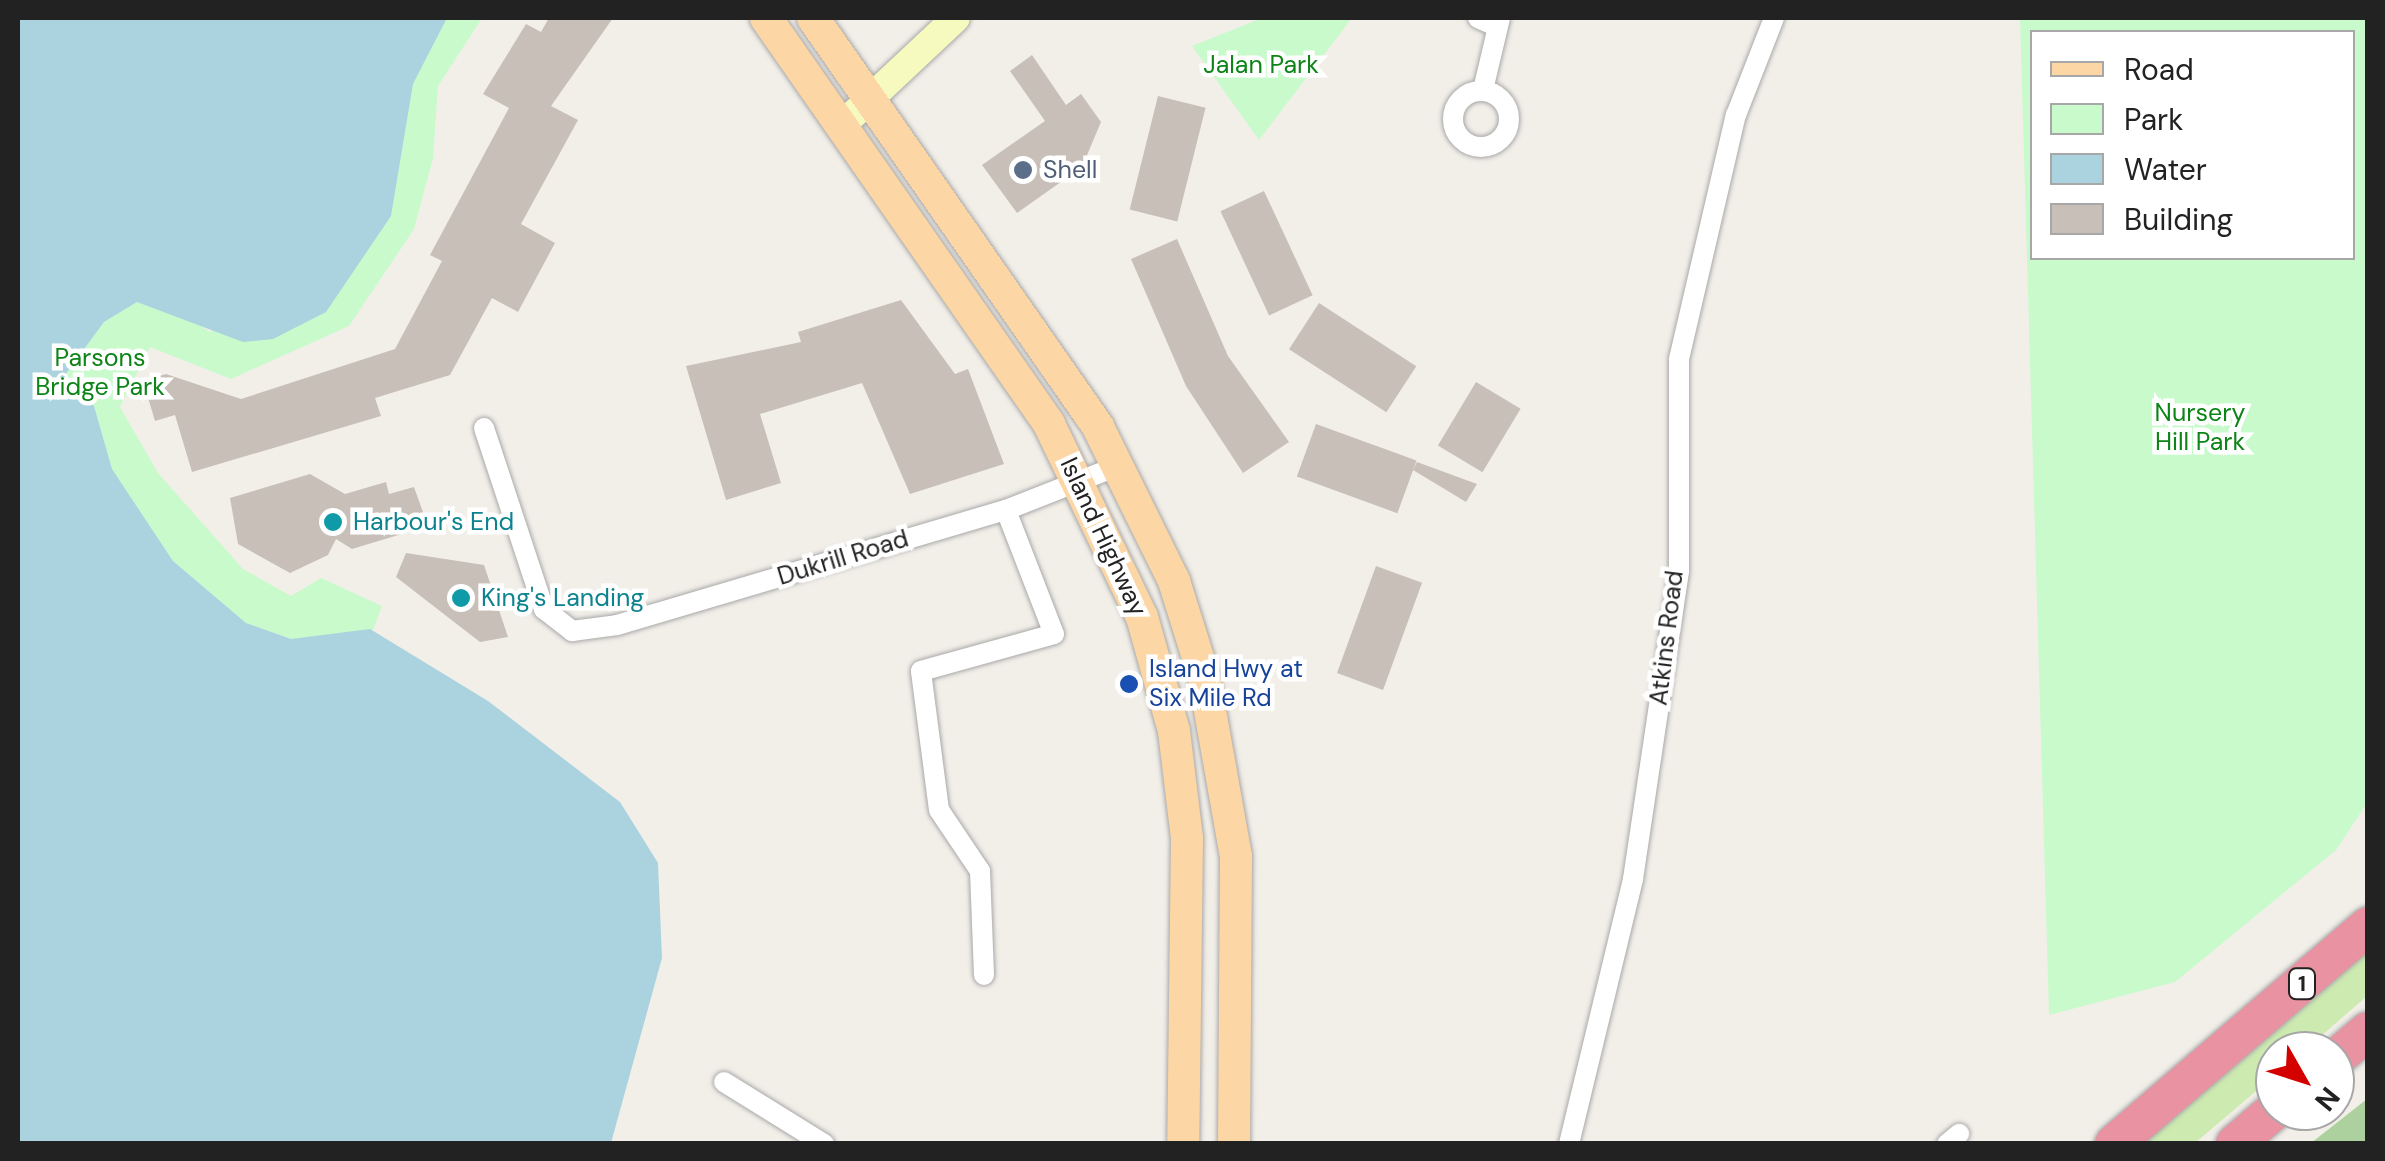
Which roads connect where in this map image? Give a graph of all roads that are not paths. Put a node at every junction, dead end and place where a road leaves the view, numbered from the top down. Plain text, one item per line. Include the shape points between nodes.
1 (766, 18) edge
2 (813, 18) edge
3 (956, 18) edge
4 (1774, 18) edge
5 (1491, 20) edge
6 (1483, 90) dead end
7 (868, 94) junction
8 (842, 125) junction
9 (484, 428) dead end
10 (1120, 465) junction
11 (1081, 482) junction
12 (1006, 510) junction
13 (2368, 926) edge
14 (984, 974) dead end
15 (724, 1082) dead end
16 (2255, 1127) edge
17 (824, 1144) edge
18 (1183, 1144) edge
19 (1234, 1144) edge
20 (1570, 1144) edge
21 (2114, 1144) edge
22 (2235, 1144) edge

1 - 8 main road, Island Highway
2 - 7 main road, Island Highway
3 - 7 main road
4 - 20 street, Atkins Road via 1736,115 1679,359 1679,571 1633,879
5 - 6 street
7 - 8 main road
7 - 10 main road, Island Highway
8 - 11 main road, Island Highway
9 - 12 street, Dukrill Road via 544,609 560,628 617,626
10 - 11 street, Dukrill Road
10 - 19 main road, Island Highway via 1189,622 1222,761 1240,950
11 - 12 street, Dukrill Road
11 - 18 main road, Island Highway via 1142,618 1174,730 1187,838
12 - 14 street via 1054,634 921,672 938,810 980,871
13 - 21 highway, 1
15 - 17 street
16 - 22 highway

